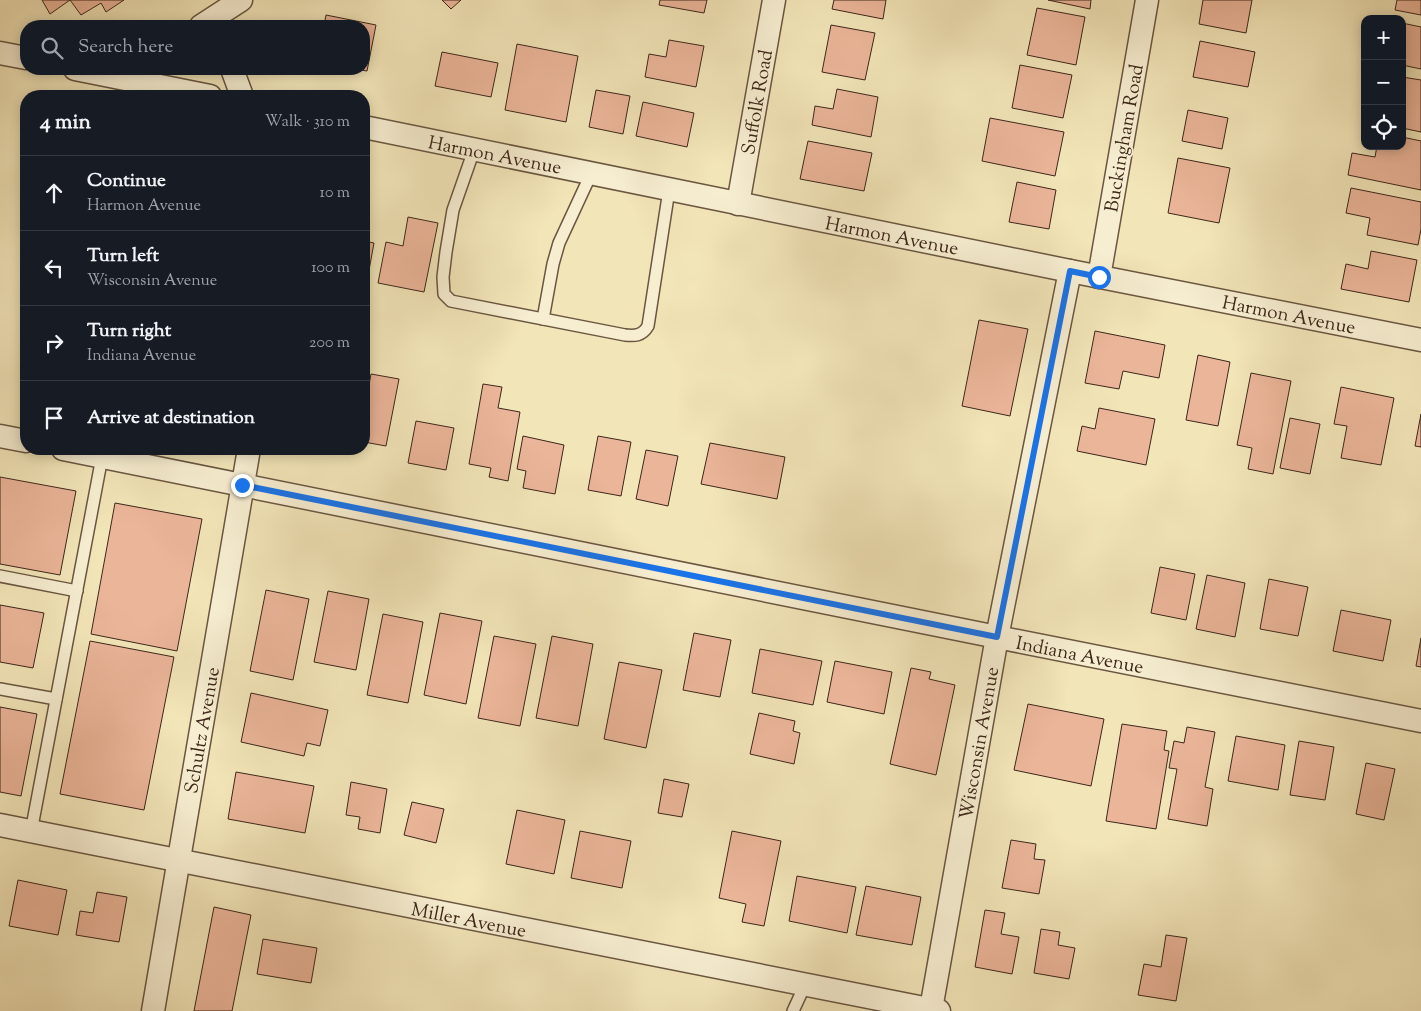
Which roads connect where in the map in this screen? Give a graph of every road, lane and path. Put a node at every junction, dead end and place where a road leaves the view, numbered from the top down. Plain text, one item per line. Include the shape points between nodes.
1 (774, 0) edge
2 (1147, 0) edge
3 (238, 2) edge
4 (210, 20) edge
5 (232, 20) edge
6 (0, 53) edge
7 (20, 57) edge
8 (133, 75) edge
9 (234, 75) edge
10 (188, 90) edge
11 (240, 90) edge
12 (370, 128) edge
13 (474, 150) junction
14 (591, 174) junction
15 (669, 190) junction
16 (738, 204) junction
17 (1070, 271) junction
18 (1099, 277) junction
19 (543, 319) junction
20 (1421, 340) edge
21 (0, 436) edge
22 (20, 440) edge
23 (92, 455) edge
24 (248, 455) edge
25 (102, 457) junction
26 (242, 485) junction
27 (0, 576) edge
28 (77, 591) junction
29 (997, 637) junction
30 (0, 689) edge
31 (56, 699) junction
32 (1421, 720) edge
33 (0, 825) edge
34 (31, 832) junction
35 (179, 861) junction
36 (805, 985) junction
37 (935, 1010) edge
38 (153, 1011) edge
39 (793, 1011) edge

1 - 16 street, Suffolk Road
2 - 18 street, Buckingham Road
3 - 4 street
3 - 5 street
6 - 7 street
8 - 10 street
9 - 11 street
12 - 13 street, Harmon Avenue
13 - 14 street, Harmon Avenue
13 - 19 lane via 453,210 442,277 444,294 451,301
14 - 15 street, Harmon Avenue
14 - 19 lane via 559,243
15 - 16 street, Harmon Avenue
15 - 19 lane via 648,326 644,332 636,336 625,335
16 - 17 street, Harmon Avenue
17 - 18 street, Harmon Avenue
17 - 29 street, Wisconsin Avenue
18 - 20 street, Harmon Avenue
21 - 22 street
23 - 25 street, Indiana Avenue
24 - 26 street, Schultz Avenue
25 - 26 street, Indiana Avenue
25 - 28 lane
26 - 29 street, Indiana Avenue
26 - 35 street, Schultz Avenue
27 - 28 lane
28 - 31 lane
29 - 32 street, Indiana Avenue
29 - 37 street, Wisconsin Avenue
30 - 31 lane
31 - 34 lane
33 - 34 street, Miller Avenue
34 - 35 street, Miller Avenue
35 - 36 street, Miller Avenue
35 - 38 street, Schultz Avenue
36 - 37 street, Miller Avenue
36 - 39 lane

